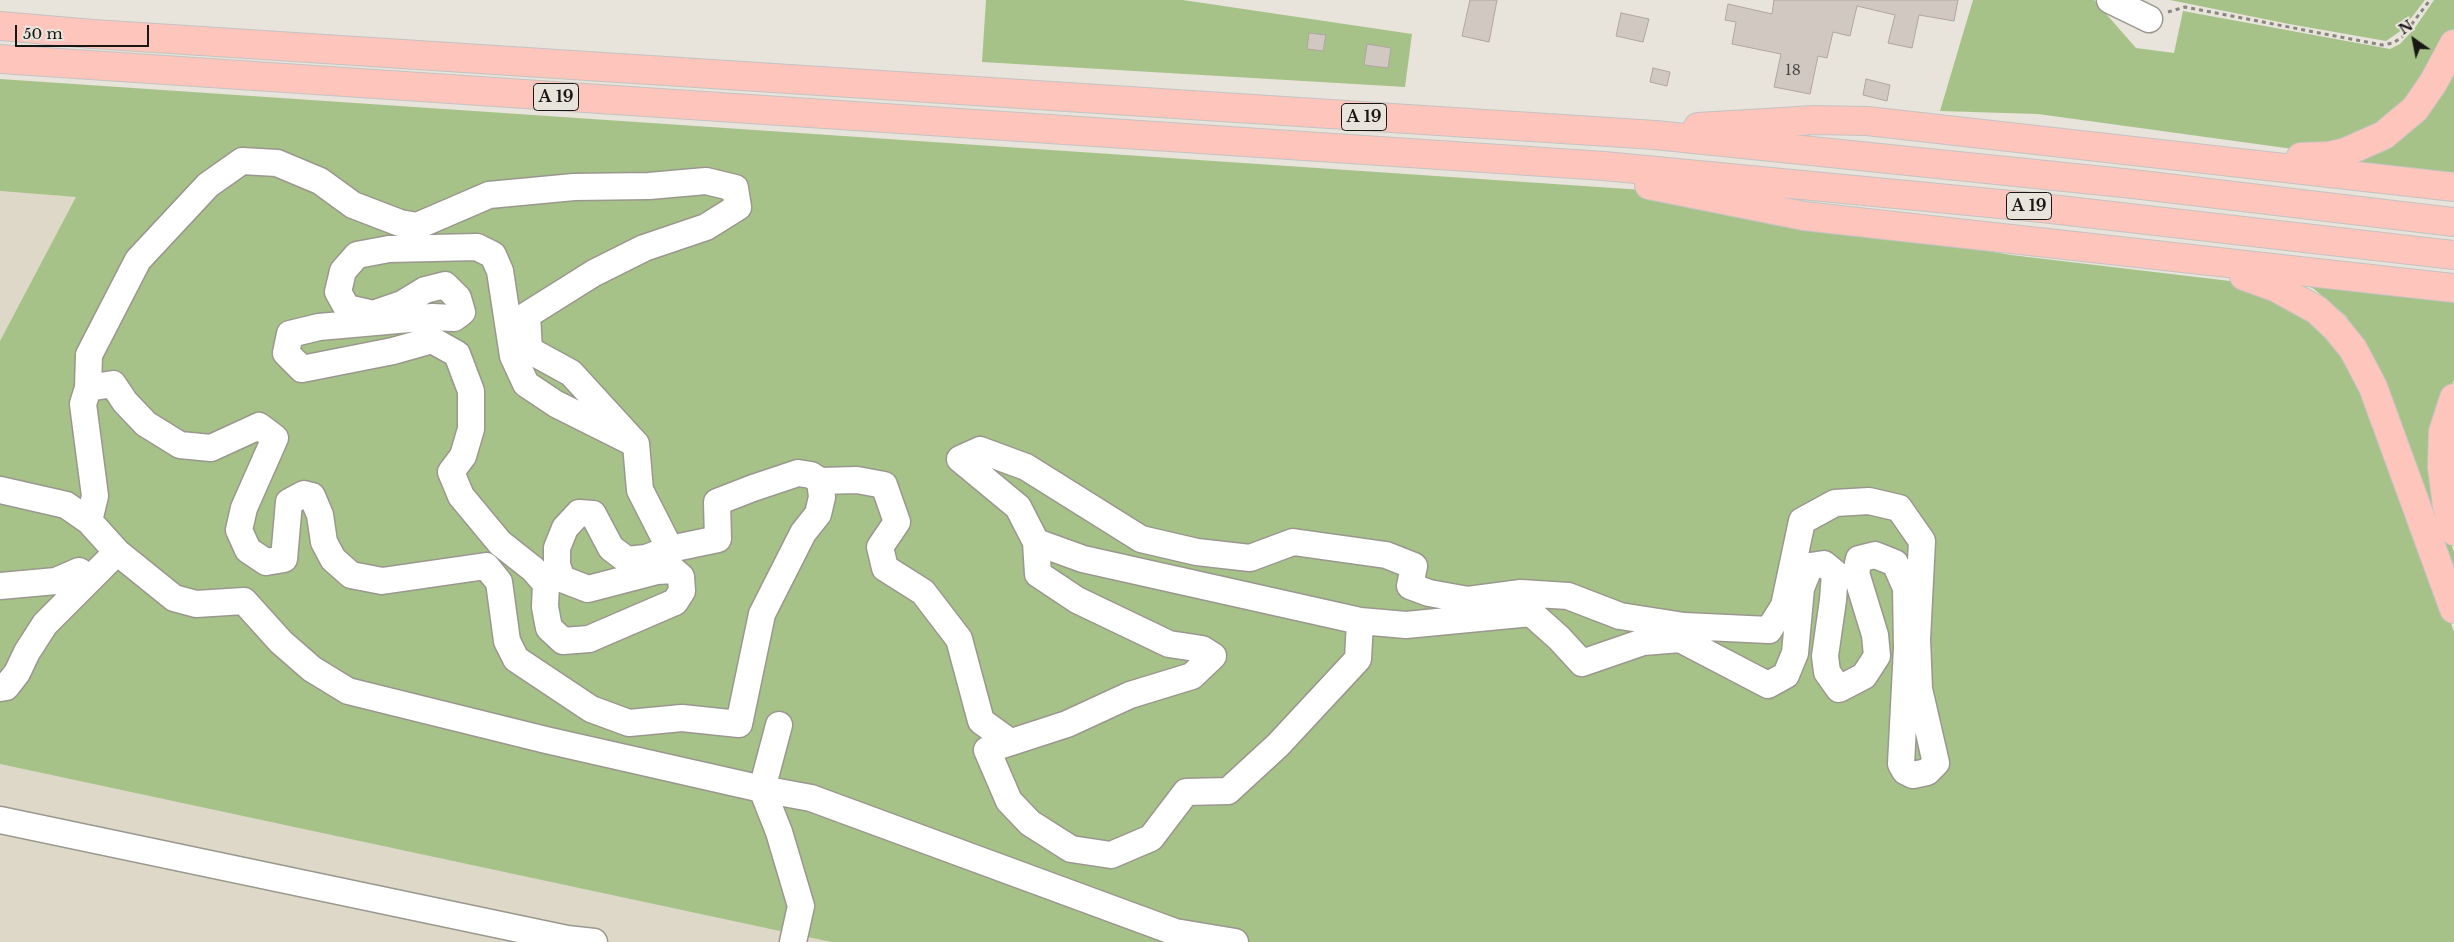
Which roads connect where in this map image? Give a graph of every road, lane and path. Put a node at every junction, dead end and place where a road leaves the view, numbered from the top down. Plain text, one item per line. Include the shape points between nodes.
1 (2110, 0) edge
2 (2430, 0) edge
3 (2149, 19) joint
4 (0, 26) edge
5 (2454, 44) edge
6 (0, 59) edge
7 (1655, 135) junction
8 (2248, 162) junction
9 (1604, 166) junction
10 (2454, 187) edge
11 (2454, 222) edge
12 (2454, 255) edge
13 (2221, 262) junction
14 (2454, 288) edge
15 (88, 388) junction
16 (2454, 398) edge
17 (636, 444) junction
18 (820, 481) junction
19 (0, 490) edge
20 (89, 521) junction
21 (2454, 531) edge
22 (1036, 542) junction
23 (670, 549) junction
24 (117, 552) junction
25 (86, 582) junction
26 (0, 586) edge
27 (2454, 609) edge
28 (1360, 621) junction
29 (0, 688) edge
30 (779, 725) dead end
31 (1010, 742) junction
32 (762, 789) junction
33 (0, 820) edge
34 (594, 942) edge
35 (793, 942) edge
36 (1235, 942) edge

1 - 3 street
2 - 3 path via 2402,36 2382,45 2185,7
4 - 7 highway, A 19
5 - 8 highway via 2415,109 2384,135 2363,146 2330,156
6 - 9 highway, A 19
7 - 8 highway via 1707,125 1867,121
7 - 11 highway, A 19 via 2133,184
8 - 10 highway
9 - 12 highway, A 19 via 2042,208
9 - 13 highway via 1643,184 1804,216
13 - 14 highway
13 - 27 highway via 2237,273 2275,287 2316,310 2353,349 2373,387
15 - 17 street via 89,354 138,260 208,185 242,161 276,163 320,181 353,205 417,226 489,195 574,187 706,182 736,188 738,207 706,227 644,248 527,315 529,350 572,373
15 - 18 street via 113,384 146,424 180,445 212,448 259,426 275,438 244,508 239,530 248,550 266,562 284,559 289,502 304,494 312,496 320,515 324,542 333,559 351,575 382,581 486,566 499,582 507,640 516,659 591,709 629,723 682,718 739,724 762,614 803,533 818,514 822,497
15 - 20 street via 83,404 95,496
16 - 21 highway via 2443,432 2442,467
17 - 23 street via 640,490
17 - 23 street via 556,404 526,384 513,356 500,271 493,255 477,247 389,249 357,255 342,271 338,292 347,308 374,314 402,304 424,290 445,285 458,298 462,312 454,318 320,327 290,334 286,353 302,369 432,340 457,354 470,392 470,428 463,456 451,472 461,496 500,544 533,569 546,584 545,608 549,628 563,641 589,639 675,602 682,591 681,577 673,570 588,589 562,579 557,565 557,548 565,528 579,513 593,514 611,548 627,560 646,558
18 - 23 street via 811,475 798,473 717,502 718,539
18 - 31 street via 857,480 884,485 897,522 880,547 885,568 923,592 959,639 981,721
19 - 20 street via 66,505
20 - 24 street
22 - 28 street via 1083,559
22 - 28 street via 1018,507 960,459 980,450 1026,466 1141,539 1197,552 1250,558 1293,542 1386,556 1414,566 1410,586 1468,600 1521,593 1568,596 1620,616 1684,626 1769,630 1784,606 1802,521 1835,503 1869,501 1892,506 1899,508 1922,541 1917,639 1919,689 1936,763 1927,772 1913,775 1901,764 1907,648 1906,588 1895,564 1875,555 1859,559 1856,573 1875,635 1877,656 1864,676 1840,689 1827,672 1825,656 1835,574 1824,564 1810,566 1801,588 1795,653 1786,675 1768,684 1680,639 1643,642 1582,663 1531,613 1406,625
22 - 31 street via 1038,574 1077,600 1169,644 1202,649 1214,656 1192,676 1130,695 1067,724
24 - 25 street
24 - 32 street via 174,598 196,604 244,601 281,642 312,669 348,691
25 - 26 street via 79,571 56,581
25 - 29 street via 45,624 17,673 6,687
28 - 31 street via 1358,659 1278,745 1228,791 1186,792 1151,838 1111,855 1071,849 1030,823 1009,801 987,750
30 - 32 street
32 - 35 street via 779,832 801,906
32 - 36 street via 812,798 1175,932
33 - 34 street

